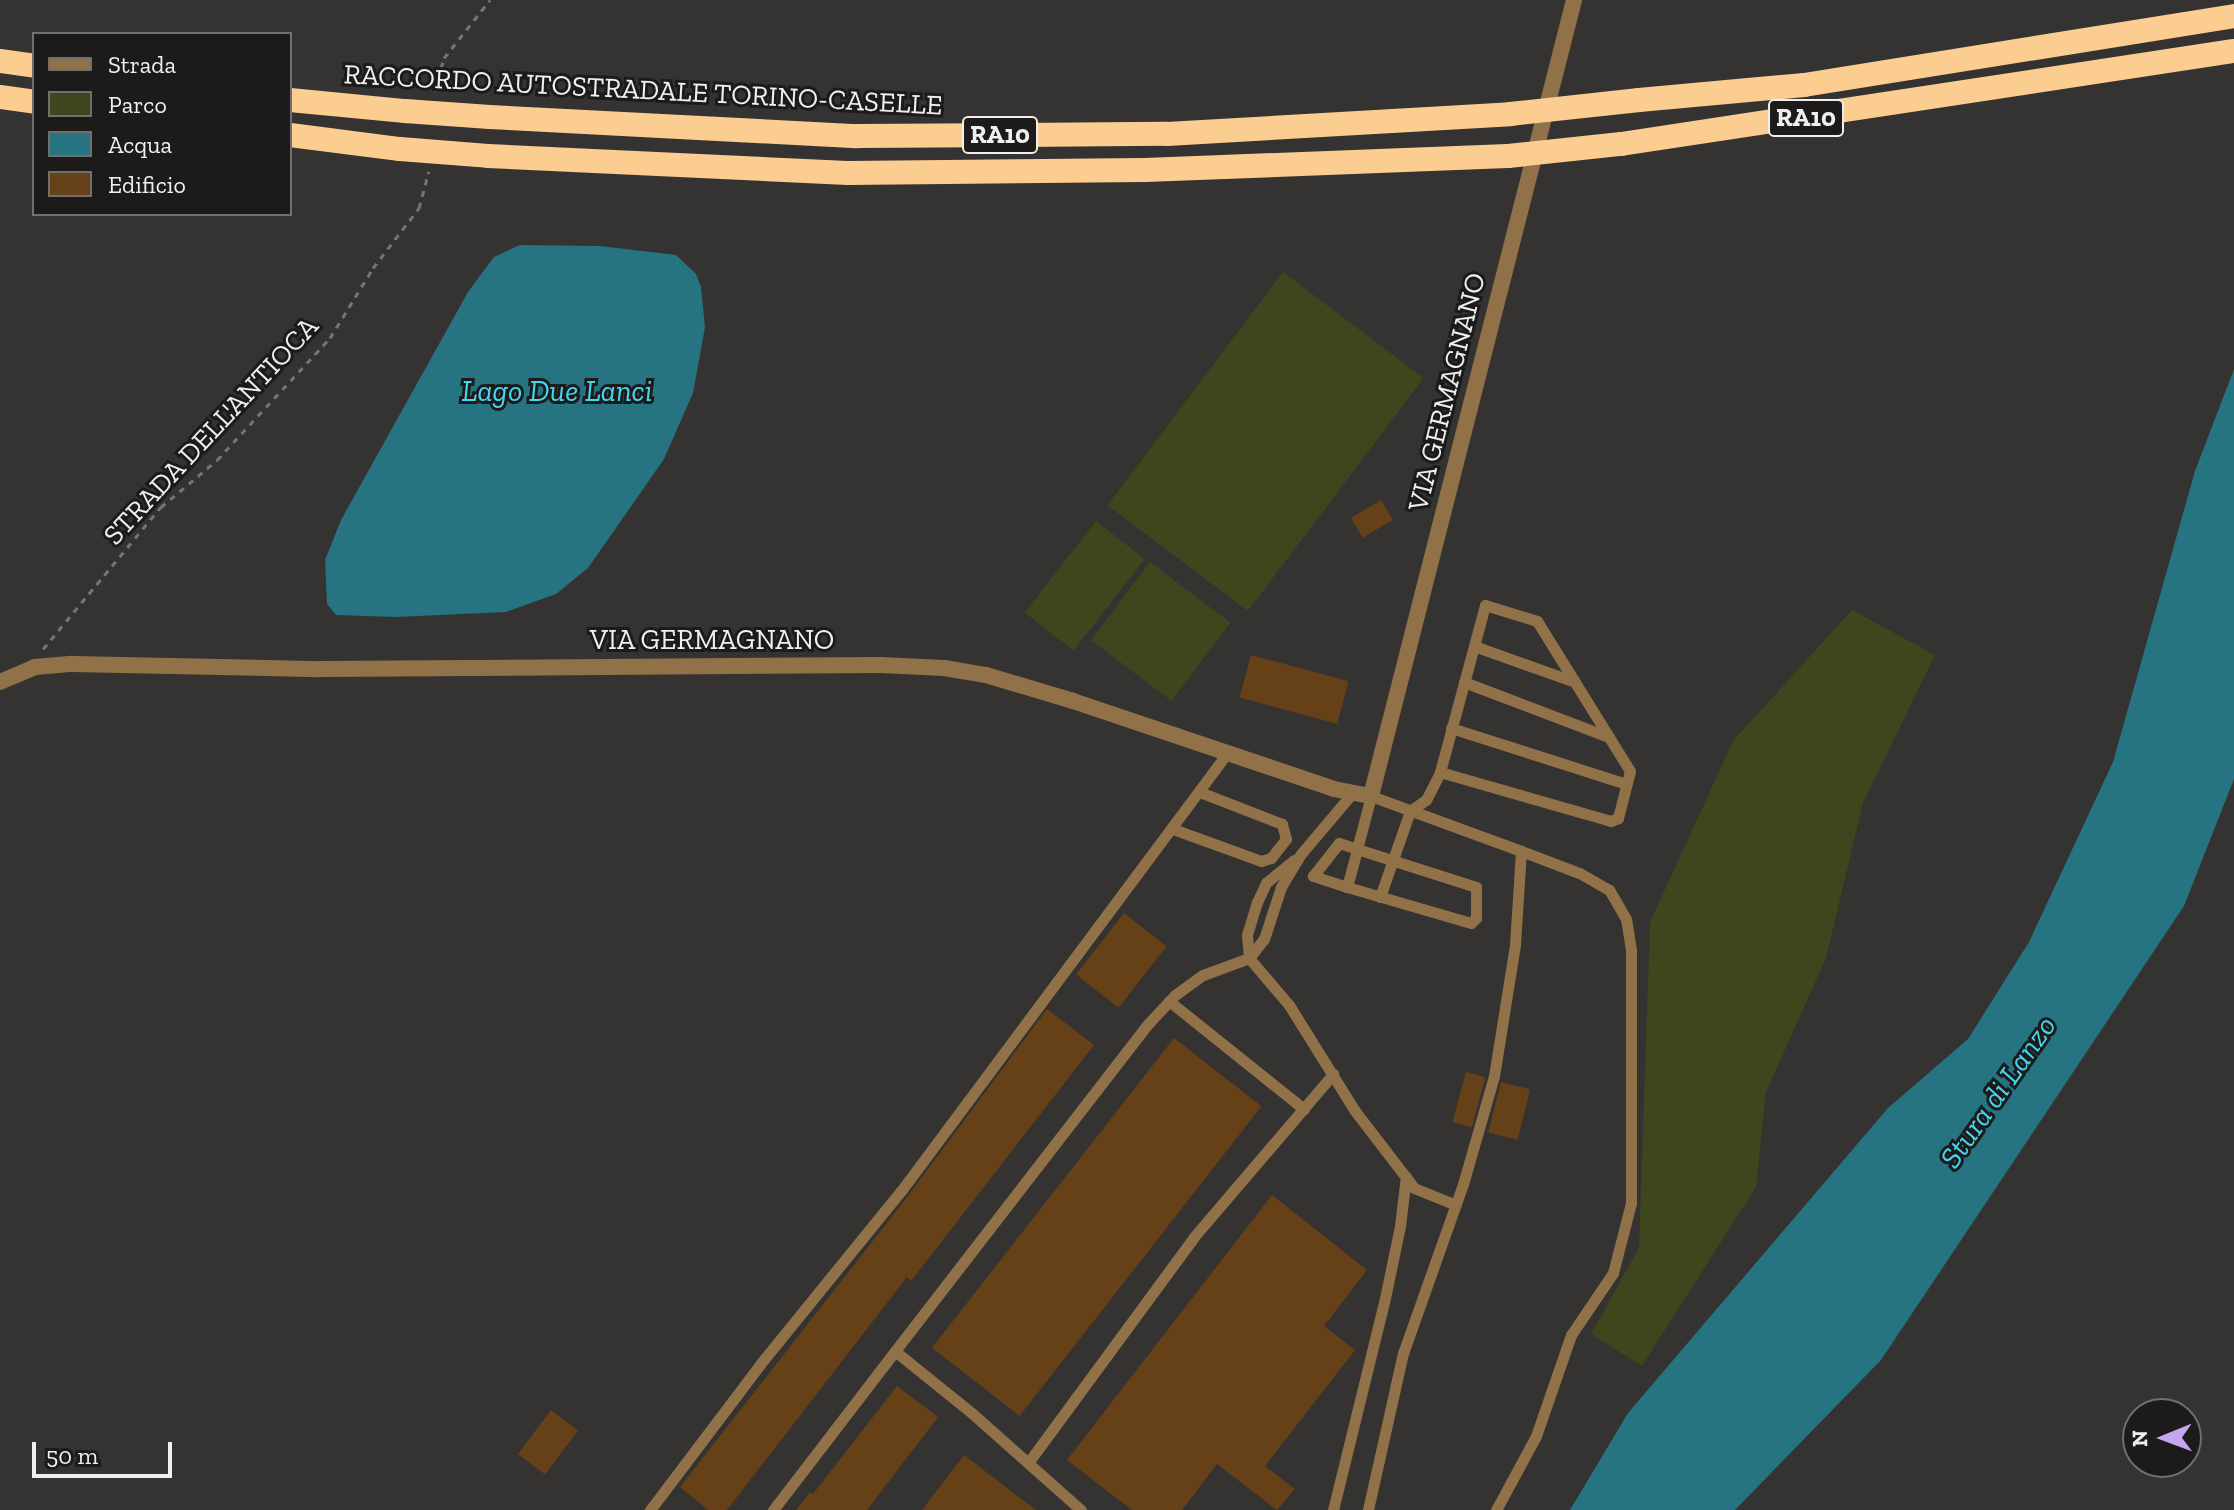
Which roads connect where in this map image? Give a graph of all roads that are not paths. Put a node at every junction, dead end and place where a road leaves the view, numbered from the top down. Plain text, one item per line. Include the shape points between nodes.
1 (1574, 0) edge
2 (2234, 16) edge
3 (2234, 51) edge
4 (0, 61) edge
5 (32, 66) edge
6 (0, 97) edge
7 (292, 100) edge
8 (32, 102) edge
9 (292, 135) edge
10 (1474, 646) junction
11 (0, 682) edge
12 (1464, 682) junction
13 (1575, 682) junction
14 (1451, 728) junction
15 (1609, 737) junction
16 (1228, 752) junction
17 (1440, 772) junction
18 (1626, 784) junction
19 (1354, 791) junction
20 (1200, 792) junction
21 (1371, 796) junction
22 (1410, 811) junction
23 (1173, 829) junction
24 (1357, 849) junction
25 (1521, 851) junction
26 (1300, 855) junction
27 (1392, 860) junction
28 (1347, 887) junction
29 (1380, 897) junction
30 (1249, 958) junction
31 (1169, 1001) junction
32 (1333, 1074) junction
33 (1304, 1109) junction
34 (1406, 1176) junction
35 (1456, 1205) junction
36 (895, 1351) junction
37 (1028, 1463) junction
38 (1073, 1507) edge
39 (650, 1510) edge
40 (773, 1510) edge
41 (1333, 1510) edge
42 (1368, 1510) edge
43 (1496, 1510) edge

1 - 21 street, VIA GERMAGNANO
2 - 7 highway, RACCORDO AUTOSTRADALE TORINO-CASELLE / RA10, bridge via 1804,85 1510,114 1167,134 873,136 490,117
3 - 9 highway, RA10, bridge via 1621,144 1508,156 1145,170 848,173 488,156
4 - 5 highway
6 - 8 highway
10 - 12 lane
10 - 13 lane
10 - 13 lane via 1485,605 1537,621
11 - 16 street, VIA GERMAGNANO via 35,667 72,664 944,668 1015,684
12 - 14 lane
12 - 15 lane
13 - 15 lane
14 - 17 lane
14 - 18 lane
15 - 18 lane via 1630,771
16 - 19 street, VIA GERMAGNANO via 1334,789
16 - 20 lane
17 - 18 lane via 1611,821 1618,818
17 - 22 lane via 1426,800
19 - 21 street, VIA GERMAGNANO
19 - 26 lane
20 - 23 lane
20 - 23 lane via 1282,824 1286,839 1271,858 1261,861
21 - 22 lane, VIA GERMAGNANO
21 - 24 lane
22 - 25 lane, VIA GERMAGNANO
22 - 27 lane
23 - 39 lane via 901,1191
24 - 27 lane
24 - 28 lane
24 - 28 lane via 1339,843 1313,876
25 - 35 lane via 1515,945 1494,1076
25 - 43 lane, VIA GERMAGNANO via 1609,890 1626,919 1631,950 1631,1203 1613,1273 1571,1335 1536,1436
26 - 30 lane via 1281,887 1264,939
26 - 30 lane via 1266,883 1247,935
27 - 29 lane
27 - 29 lane via 1476,887 1476,918 1471,923
28 - 29 lane
30 - 31 lane via 1203,975
30 - 32 lane via 1289,1005
31 - 33 lane
31 - 36 lane
32 - 33 lane
32 - 34 lane
33 - 37 lane via 1193,1238
34 - 35 lane via 1422,1193
34 - 41 lane via 1385,1298
35 - 42 lane via 1403,1353
36 - 37 lane
36 - 40 lane
37 - 38 lane

